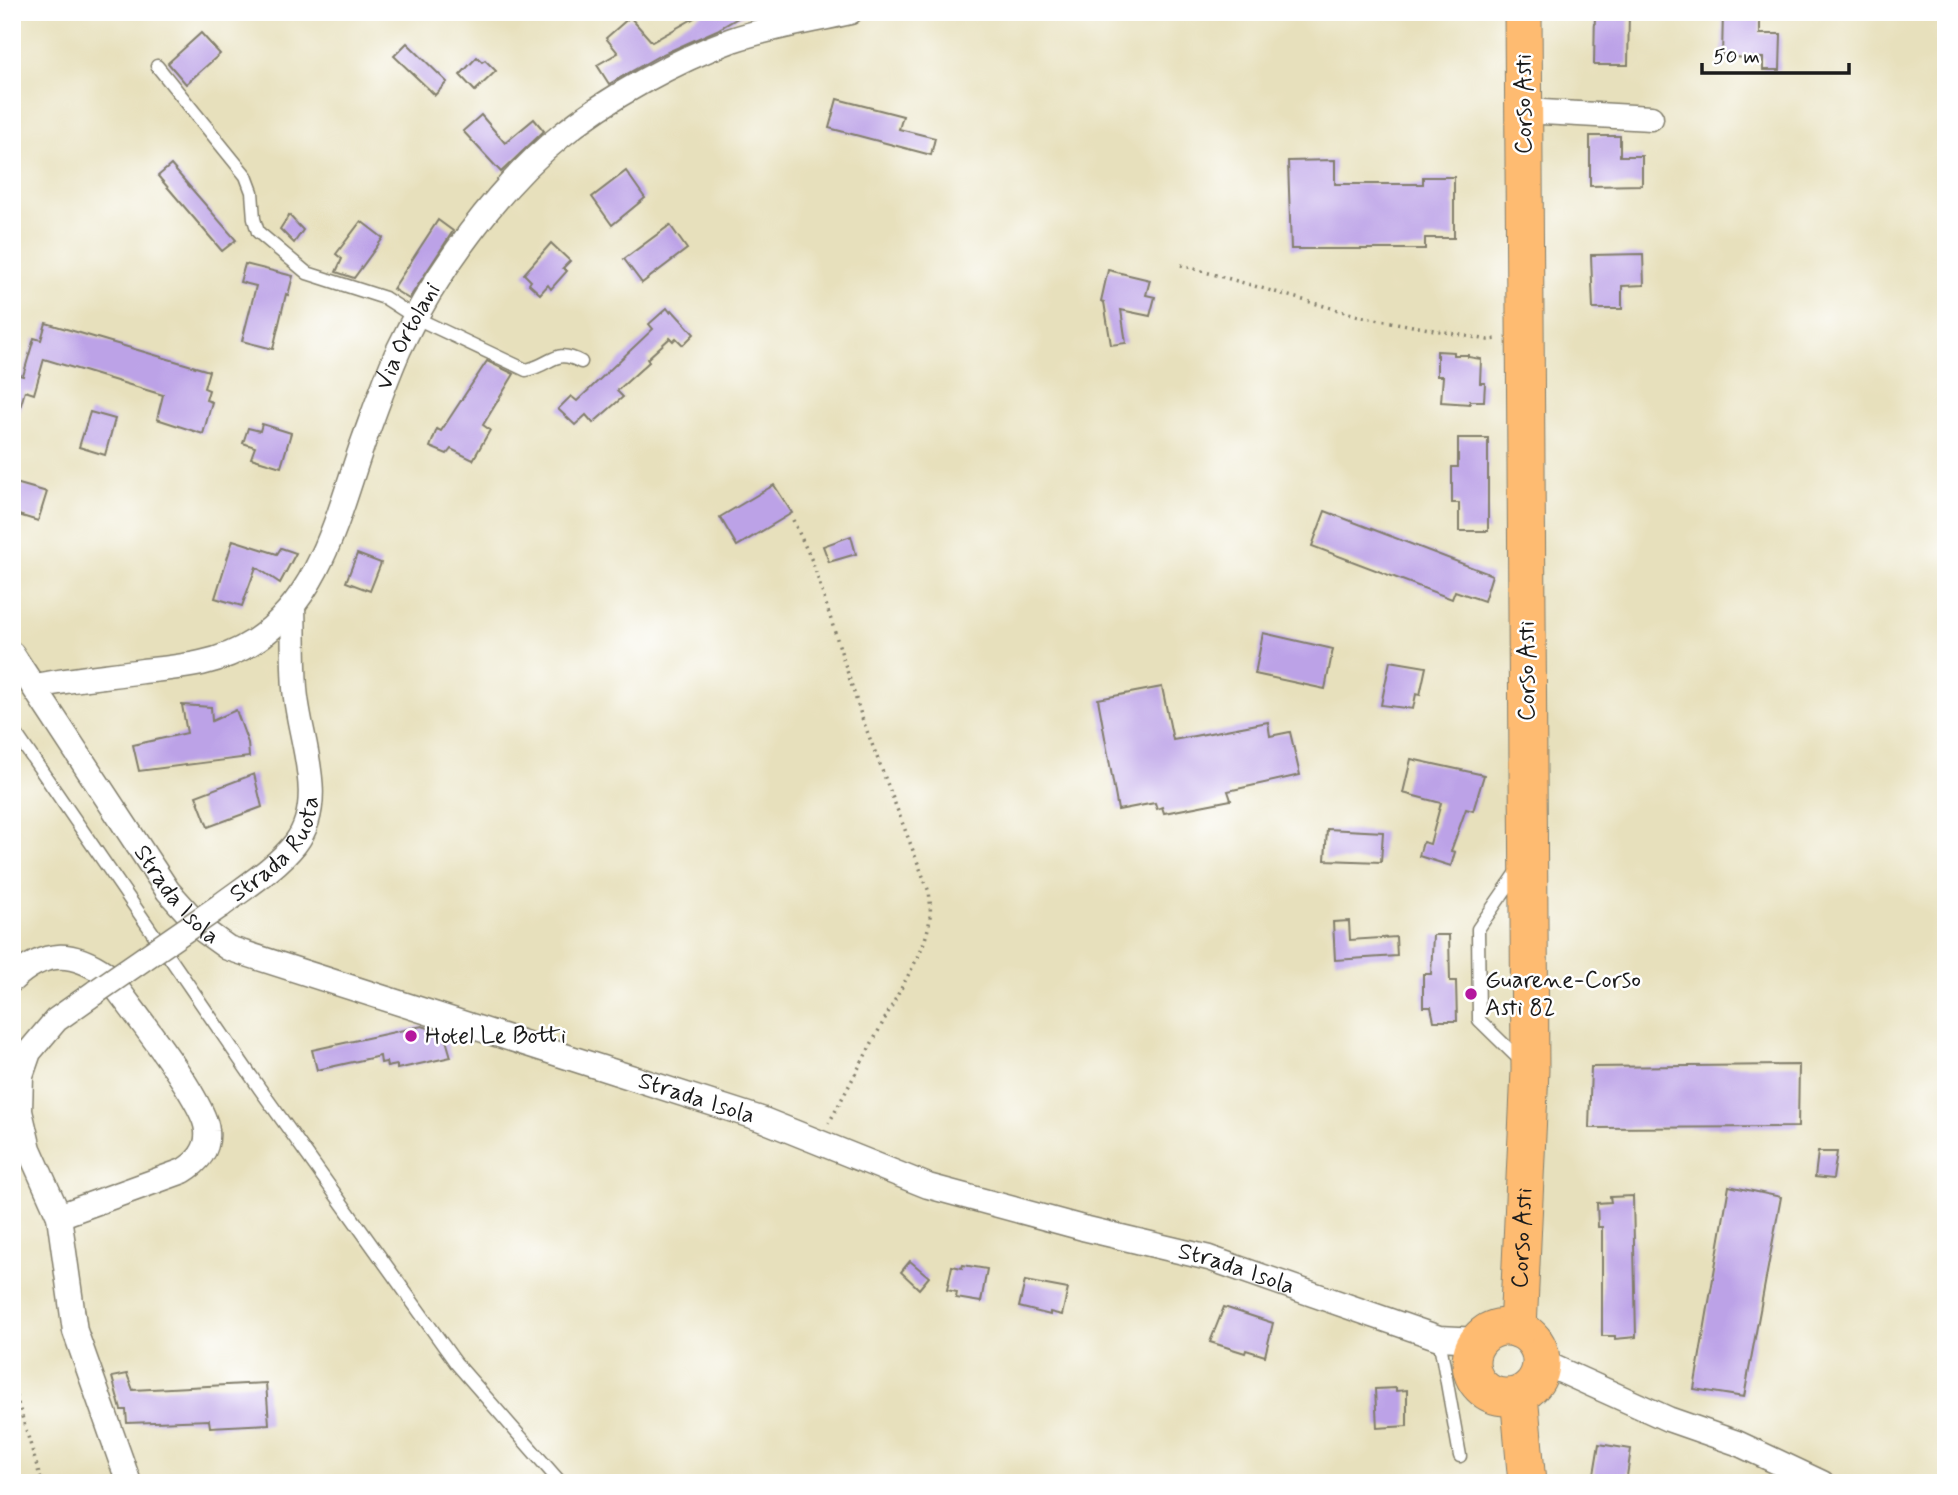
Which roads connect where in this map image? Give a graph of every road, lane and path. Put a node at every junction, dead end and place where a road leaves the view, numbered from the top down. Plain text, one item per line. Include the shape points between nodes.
1 (850, 12) edge
2 (1523, 12) edge
3 (157, 66) dead end
4 (1524, 111) junction
5 (1651, 118) dead end
6 (1181, 265) dead end
7 (416, 318) junction
8 (1525, 337) junction
9 (581, 362) dead end
10 (793, 520) dead end
11 (293, 607) junction
12 (12, 654) edge
13 (35, 686) junction
14 (12, 727) edge
15 (1529, 856) junction
16 (12, 980) edge
17 (1530, 1070) junction
18 (819, 1142) junction
19 (59, 1216) junction
20 (1518, 1329) junction
21 (1439, 1338) junction
22 (1478, 1340) junction
23 (1542, 1362) junction
24 (12, 1383) edge
25 (1519, 1395) junction
26 (1460, 1456) dead end
27 (42, 1483) edge
28 (129, 1483) edge
29 (561, 1483) edge
30 (1527, 1483) edge
31 (1822, 1483) edge

1 - 7 street, Via Ortolani via 734,39 689,58 621,94 562,135 504,190
2 - 4 main road, Corso Asti
3 - 7 lane via 246,176 258,232 307,273 385,298
4 - 5 street
4 - 8 main road, Corso Asti
6 - 8 path via 1359,316 1488,340
7 - 9 lane via 526,370 568,354
7 - 11 street, Via Ortolani via 399,349 320,566
8 - 15 main road, Corso Asti
10 - 18 path via 813,563 862,718 929,892 932,911 918,957
11 - 13 street, Via Ortolani via 255,641 228,656 195,665
11 - 19 street, Strada Ruota, bridge via 295,690 312,792 306,822 282,859 56,1020 29,1052 21,1074 20,1111 29,1149
12 - 13 street, Strada Isola
13 - 18 street, Strada Isola via 168,891 203,930 228,948 761,1119
14 - 29 lane via 260,1089 456,1363
15 - 17 main road, Corso Asti
15 - 17 lane via 1478,929 1479,1020
16 - 19 street via 44,960 69,956 90,962 107,975 205,1120 206,1144 194,1164
17 - 20 main road, Corso Asti
18 - 21 street, Strada Isola via 928,1186 1209,1258
19 - 28 street, Strada Ruota via 75,1331
20 - 22 main road via 1496,1328
20 - 23 main road via 1535,1341
21 - 22 street, Strada Isola
21 - 26 lane
22 - 25 main road via 1471,1362 1478,1383 1496,1396
23 - 25 main road via 1535,1382
23 - 31 street
24 - 27 path
25 - 30 main road

